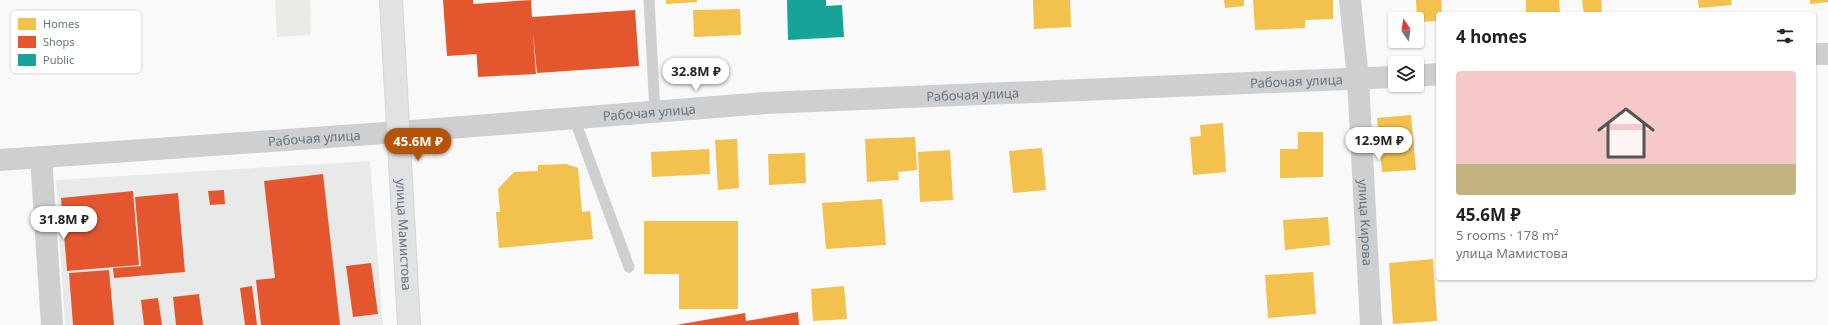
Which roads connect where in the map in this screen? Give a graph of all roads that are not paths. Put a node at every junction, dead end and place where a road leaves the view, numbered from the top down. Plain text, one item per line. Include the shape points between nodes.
1 (392, 0) edge
2 (649, 0) edge
3 (1350, 0) edge
4 (1816, 54) edge
5 (1828, 54) edge
6 (1436, 74) edge
7 (1424, 75) edge
8 (1388, 77) edge
9 (1358, 79) junction
10 (655, 112) junction
11 (574, 118) junction
12 (399, 132) junction
13 (41, 158) junction
14 (0, 160) edge
15 (629, 268) dead end
16 (52, 325) edge
17 (410, 325) edge
18 (1371, 325) edge

1 - 12 street, улица Мамистова
2 - 10 lane
3 - 9 street, улица Кирова
4 - 5 street
6 - 7 street
8 - 9 street, Рабочая улица
9 - 10 street, Рабочая улица via 766,103
9 - 18 street, улица Кирова
10 - 11 street, Рабочая улица
11 - 12 street, Рабочая улица
11 - 15 lane
12 - 13 street, Рабочая улица
12 - 17 street, улица Мамистова
13 - 14 street, Рабочая улица
13 - 16 street

